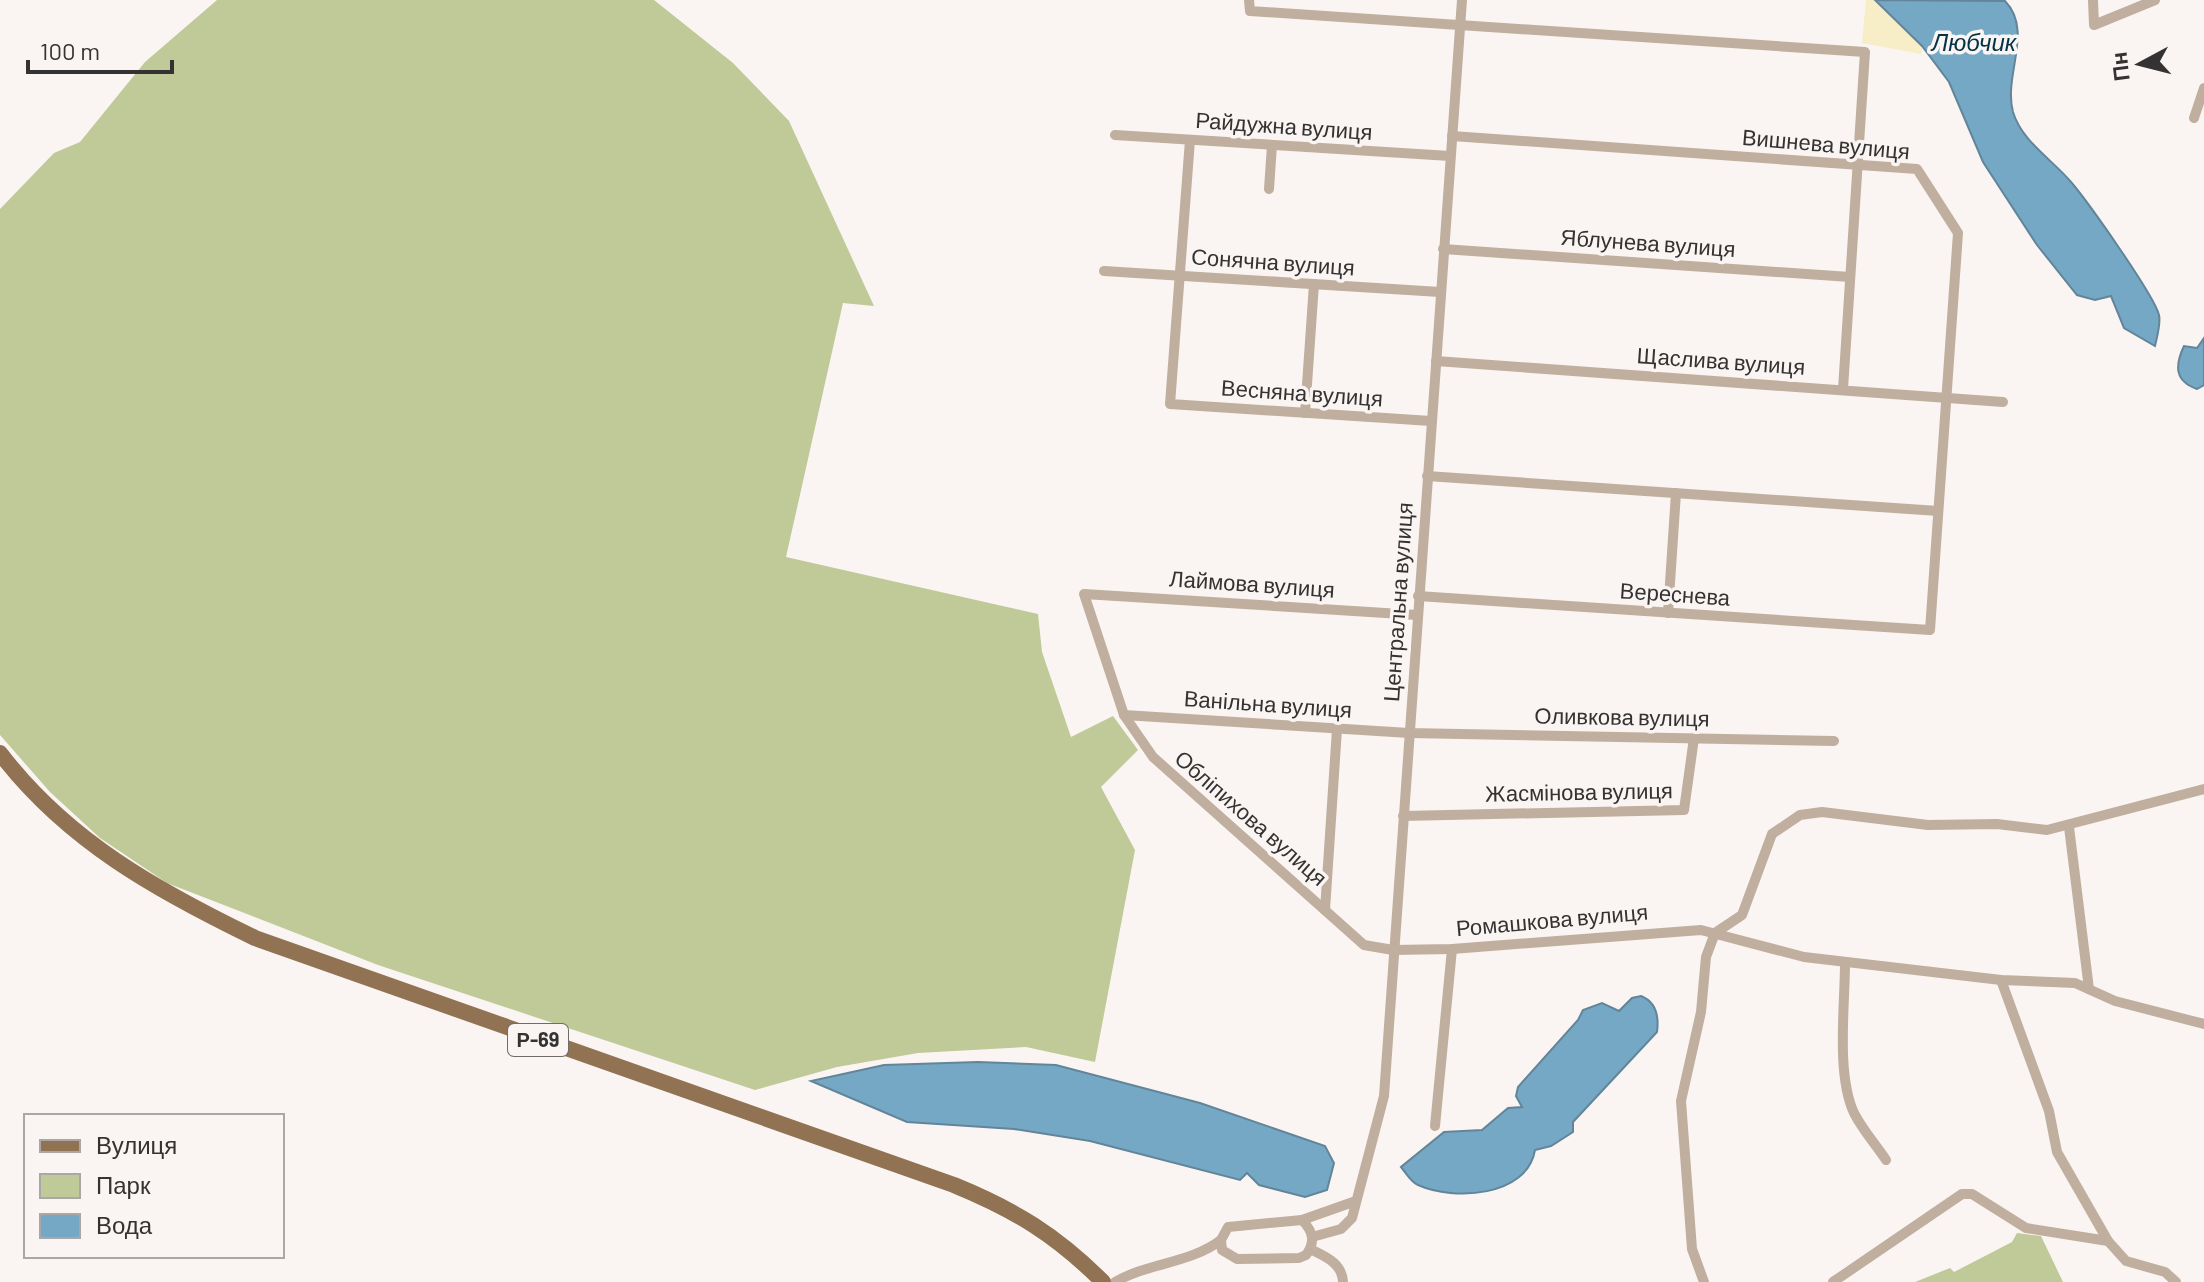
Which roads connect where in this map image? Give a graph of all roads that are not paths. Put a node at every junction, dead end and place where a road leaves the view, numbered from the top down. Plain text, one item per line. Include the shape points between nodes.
1 (1462, 0) edge
2 (2093, 0) edge
3 (2155, 0) edge
4 (1249, 6) edge
5 (1460, 26) junction
6 (2204, 88) edge
7 (2194, 118) dead end
8 (1115, 135) dead end
9 (1452, 136) junction
10 (1190, 140) junction
11 (1272, 145) junction
12 (1450, 156) junction
13 (1858, 165) junction
14 (1269, 189) dead end
15 (1443, 249) junction
16 (1104, 271) dead end
17 (1180, 276) junction
18 (1850, 277) junction
19 (1314, 284) junction
20 (1440, 292) junction
21 (1436, 361) junction
22 (1843, 389) junction
23 (1947, 397) junction
24 (2003, 402) dead end
25 (1305, 413) junction
26 (1431, 421) junction
27 (1427, 476) junction
28 (1676, 493) junction
29 (1938, 511) junction
30 (1084, 594) joint
31 (1418, 596) junction
32 (1668, 613) junction
33 (1417, 615) junction
34 (1930, 630) joint
35 (1124, 715) junction
36 (1337, 729) junction
37 (1409, 733) junction
38 (1694, 738) junction
39 (1834, 741) dead end
40 (0, 753) edge
41 (2204, 789) edge
42 (1403, 816) junction
43 (2069, 827) junction
44 (1325, 910) junction
45 (1715, 933) junction
46 (1452, 949) junction
47 (1393, 950) junction
48 (1845, 963) junction
49 (2001, 980) junction
50 (2089, 989) junction
51 (2204, 1024) edge
52 (1435, 1126) dead end
53 (1886, 1160) dead end
54 (1353, 1202) junction
55 (1302, 1220) junction
56 (1312, 1237) junction
57 (2108, 1241) junction
58 (1222, 1245) junction
59 (1310, 1249) junction
60 (1103, 1282) edge
61 (1115, 1282) edge
62 (1343, 1282) edge
63 (1704, 1282) edge
64 (1833, 1282) edge
65 (2176, 1282) edge

1 - 5 street, Центральна вулиця
2 - 3 street via 2094,25
4 - 5 street
5 - 9 street, Центральна вулиця
5 - 13 street via 1865,52
6 - 7 street
8 - 10 street, Райдужна вулиця
9 - 12 street, Центральна вулиця
9 - 13 street, Вишнева вулиця
10 - 11 street, Райдужна вулиця
10 - 17 street
11 - 12 street, Райдужна вулиця
11 - 14 street
12 - 15 street, Центральна вулиця
13 - 18 street
13 - 23 street, Вишнева вулиця via 1917,169 1958,233
15 - 18 street, Яблунева вулиця
15 - 20 street, Центральна вулиця
16 - 17 street, Сонячна вулиця
17 - 19 street, Сонячна вулиця
17 - 25 street, Весняна вулиця via 1170,404
18 - 22 street
19 - 20 street, Сонячна вулиця
19 - 25 street
20 - 21 street, Центральна вулиця
21 - 22 street, Щаслива вулиця
21 - 26 street, Центральна вулиця
22 - 23 street, Щаслива вулиця
23 - 24 street, Щаслива вулиця
23 - 29 street, Вишнева вулиця
25 - 26 street, Весняна вулиця
26 - 27 street, Центральна вулиця
27 - 28 street
27 - 31 street, Центральна вулиця
28 - 29 street
28 - 32 street
29 - 34 street, Вишнева вулиця
30 - 33 street, Лаймова вулиця
30 - 35 street, Обліпихова вулиця
31 - 32 street, Вереснева
31 - 33 street, Центральна вулиця
32 - 34 street, Вереснева
33 - 37 street, Центральна вулиця
35 - 36 street, Ванільна вулиця
35 - 44 street, Обліпихова вулиця via 1172,778
36 - 37 street, Ванільна вулиця
36 - 44 street
37 - 38 street, Оливкова вулиця
37 - 42 street, Центральна вулиця
38 - 39 street, Оливкова вулиця
38 - 42 street, Жасмінова вулиця via 1684,810
40 - 60 main road, Р-69 via 85,841 165,894 242,932 954,1185 1025,1217
41 - 43 street
42 - 47 street, Центральна вулиця
43 - 45 street via 1928,825 1822,812 1800,815 1772,834 1742,915
43 - 50 street
44 - 47 street, Обліпихова вулиця via 1364,945
45 - 46 street, Ромашкова вулиця via 1646,932
45 - 48 street, Ромашкова вулиця
45 - 63 street via 1706,957 1701,1012 1681,1101 1692,1249
46 - 47 street, Ромашкова вулиця
46 - 52 street
47 - 54 street, Центральна вулиця via 1384,1096
48 - 49 street, Ромашкова вулиця
48 - 53 street via 1849,1097
49 - 50 street, Ромашкова вулиця via 2058,981
49 - 57 street via 2049,1111 2057,1152
50 - 51 street, Ромашкова вулиця
54 - 55 street
54 - 56 street, Центральна вулиця via 1348,1224
55 - 56 street
55 - 58 street via 1235,1224 1223,1232
56 - 59 street
57 - 64 street via 2026,1228 1972,1194 1962,1194
57 - 65 street via 2126,1261 2165,1272
58 - 59 street via 1237,1259 1299,1258
58 - 61 street
59 - 62 street via 1335,1262

